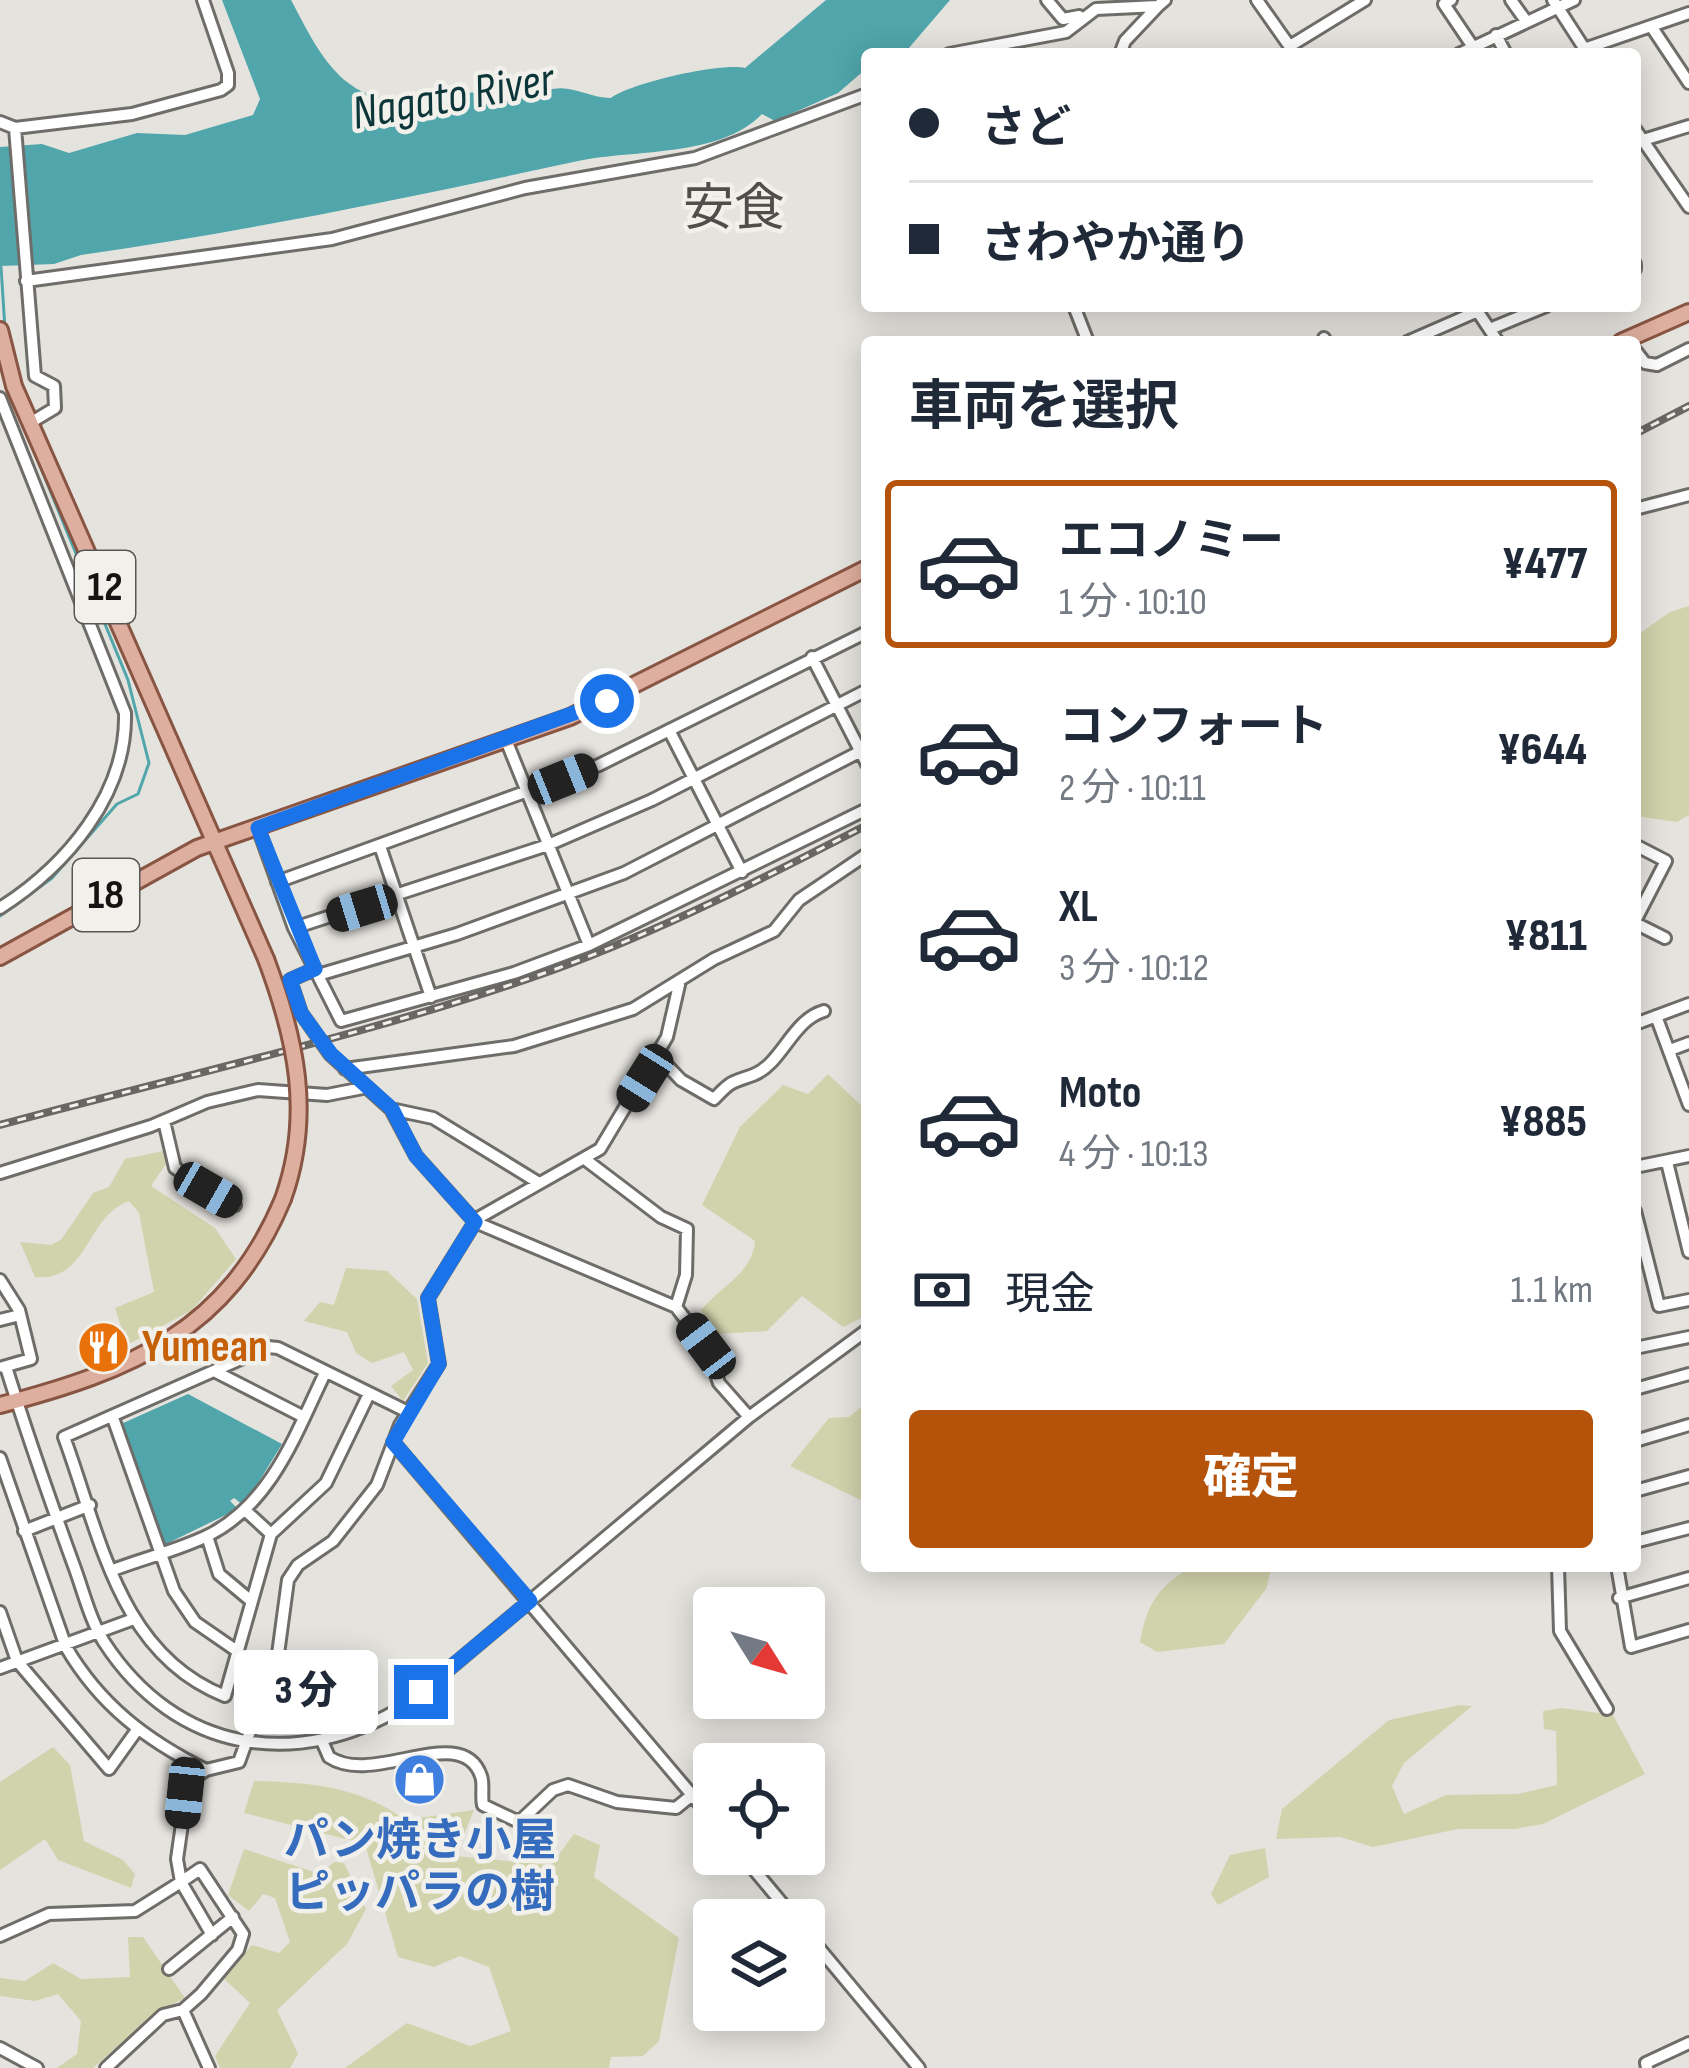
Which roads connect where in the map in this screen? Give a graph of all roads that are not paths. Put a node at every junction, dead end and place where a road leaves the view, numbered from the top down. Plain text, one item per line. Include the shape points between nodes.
1 (202, 0) edge
2 (1047, 0) edge
3 (1257, 0) edge
4 (1365, 0) edge
5 (1451, 0) edge
6 (1511, 0) edge
7 (1574, 0) edge
8 (1161, 3) edge
9 (1555, 3) edge
10 (1689, 13) edge
11 (1082, 15) junction
12 (1063, 19) junction
13 (1526, 21) junction
14 (1651, 26) junction
15 (1049, 35) junction
16 (1496, 35) junction
17 (1473, 47) joint
18 (981, 48) edge
19 (1122, 48) edge
20 (1292, 48) edge
21 (1296, 48) edge
22 (1503, 48) edge
23 (1584, 48) edge
24 (1594, 48) edge
25 (1689, 83) edge
26 (861, 96) edge
27 (0, 122) edge
28 (1689, 126) edge
29 (15, 128) junction
30 (1641, 136) edge
31 (1641, 142) edge
32 (1689, 207) edge
33 (26, 279) junction
34 (1470, 312) edge
35 (1478, 312) edge
36 (1531, 312) edge
37 (1689, 312) edge
38 (1490, 329) junction
39 (0, 330) edge
40 (1420, 336) edge
41 (1494, 336) edge
42 (1641, 337) edge
43 (1689, 349) edge
44 (1641, 358) edge
45 (0, 398) edge
46 (30, 423) junction
47 (1689, 495) edge
48 (1641, 507) edge
49 (861, 571) edge
50 (861, 635) edge
51 (812, 657) junction
52 (861, 692) edge
53 (837, 705) junction
54 (669, 730) junction
55 (506, 740) junction
56 (861, 745) edge
57 (861, 752) edge
58 (693, 779) junction
59 (527, 794) junction
60 (861, 812) edge
61 (718, 826) junction
62 (258, 828) junction
63 (218, 842) junction
64 (548, 844) junction
65 (380, 846) junction
66 (1641, 848) edge
67 (861, 858) edge
68 (742, 872) junction
69 (277, 882) junction
70 (568, 895) junction
71 (396, 897) junction
72 (0, 908) edge
73 (1641, 910) edge
74 (1641, 925) edge
75 (294, 928) junction
76 (1665, 938) dead end
77 (589, 945) junction
78 (413, 947) junction
79 (0, 957) edge
80 (316, 972) junction
81 (679, 985) junction
82 (431, 997) junction
83 (1689, 1004) edge
84 (824, 1011) dead end
85 (1656, 1016) junction
86 (1641, 1022) edge
87 (1689, 1043) edge
88 (1670, 1050) junction
89 (658, 1057) junction
90 (345, 1070) junction
91 (363, 1088) junction
92 (1689, 1105) edge
93 (392, 1109) junction
94 (164, 1120) junction
95 (1689, 1156) edge
96 (586, 1160) junction
97 (1667, 1162) junction
98 (1641, 1166) edge
99 (0, 1173) edge
100 (539, 1183) junction
101 (235, 1205) dead end
102 (474, 1221) junction
103 (1641, 1233) edge
104 (1689, 1252) edge
105 (0, 1280) edge
106 (1689, 1300) edge
107 (676, 1307) junction
108 (20, 1315) junction
109 (0, 1320) edge
110 (861, 1334) edge
111 (1689, 1337) edge
112 (1641, 1347) edge
113 (3, 1367) edge
114 (216, 1372) junction
115 (326, 1372) junction
116 (1689, 1374) edge
117 (1641, 1387) edge
118 (369, 1394) junction
119 (16, 1401) junction
120 (0, 1405) edge
121 (408, 1412) junction
122 (304, 1417) junction
123 (749, 1417) junction
124 (113, 1418) junction
125 (1689, 1425) edge
126 (1641, 1439) edge
127 (393, 1442) junction
128 (0, 1458) edge
129 (1689, 1476) edge
130 (1641, 1489) edge
131 (90, 1505) junction
132 (246, 1511) junction
133 (57, 1518) junction
134 (1689, 1528) edge
135 (24, 1531) junction
136 (271, 1534) junction
137 (207, 1536) junction
138 (1641, 1540) edge
139 (159, 1553) junction
140 (112, 1570) junction
141 (1558, 1572) edge
142 (1617, 1572) edge
143 (1689, 1578) edge
144 (1619, 1598) junction
145 (250, 1600) junction
146 (530, 1601) junction
147 (0, 1612) edge
148 (131, 1620) junction
149 (1689, 1630) edge
150 (99, 1634) junction
151 (66, 1647) junction
152 (237, 1652) junction
153 (17, 1661) junction
154 (0, 1668) edge
155 (1607, 1709) dead end
156 (137, 1730) junction
157 (322, 1742) junction
158 (248, 1744) junction
159 (206, 1770) junction
160 (692, 1796) joint
161 (758, 1875) edge
162 (181, 1882) junction
163 (778, 1899) edge
164 (233, 1917) junction
165 (212, 1935) junction
166 (0, 1936) edge
167 (825, 1955) edge
168 (169, 1969) dead end
169 (183, 2010) junction
170 (1689, 2043) edge
171 (0, 2048) edge
172 (37, 2068) edge
173 (106, 2068) edge
174 (209, 2068) edge
175 (919, 2068) edge
176 (1647, 2068) edge

1 - 29 street via 228,73 221,90 132,114
2 - 12 street
3 - 20 street
4 - 21 street
5 - 17 street via 1444,4
6 - 13 street
7 - 9 street
8 - 11 street
8 - 19 street
9 - 13 street
9 - 23 street
10 - 14 street
11 - 12 street
11 - 15 street via 1066,32
12 - 15 street
13 - 16 street
14 - 24 street
14 - 25 street
15 - 18 street
16 - 17 street
16 - 22 street
26 - 33 street via 695,158 525,188 332,239
27 - 29 street
28 - 30 street
29 - 33 street
31 - 32 street
33 - 46 street via 35,376 58,394 56,408
34 - 40 street
35 - 38 street
36 - 38 street
37 - 42 main road
38 - 41 street
39 - 46 main road, 12
43 - 44 street via 1657,365
45 - 72 street via 125,713 107,798 40,879
46 - 63 main road, 12
47 - 48 street
49 - 55 main road, 18 via 607,701
50 - 51 street
51 - 53 street
51 - 54 street
52 - 53 street
53 - 56 street
53 - 58 street
54 - 58 street
54 - 59 street
55 - 59 street
55 - 62 main road, 18
57 - 61 street
58 - 61 street
58 - 64 street
59 - 64 street
59 - 65 street
60 - 68 street
61 - 68 street
61 - 70 street
62 - 63 main road, 18
62 - 69 street
63 - 79 main road, 18 via 146,873
63 - 119 main road, bridge via 266,959 300,1076 298,1139 284,1198 247,1269 176,1338 98,1376
64 - 70 street
64 - 71 street
65 - 69 street
65 - 71 street
66 - 73 street via 1666,861
67 - 81 street via 799,900 774,931
68 - 77 street
69 - 75 street
70 - 77 street
70 - 78 street
71 - 75 street
71 - 78 street
74 - 76 street
75 - 80 street
77 - 82 street
78 - 80 street
78 - 82 street
80 - 82 street via 341,1021
80 - 90 street via 290,980 301,1013
81 - 89 street
81 - 90 street via 632,1009 514,1046
83 - 85 street
84 - 89 street via 810,1015 754,1075 734,1077 714,1099
85 - 86 street
85 - 88 street
87 - 88 street
88 - 92 street
89 - 96 street
90 - 91 street
91 - 93 street
91 - 94 street via 327,1095 258,1090
93 - 100 street via 433,1118
93 - 102 street via 416,1156
94 - 99 street
94 - 101 street via 175,1168
95 - 97 street
96 - 100 street
96 - 107 street via 687,1229
97 - 98 street
97 - 104 street
100 - 102 street
102 - 107 street
102 - 121 street via 428,1298 439,1364
103 - 106 street via 1660,1306
105 - 108 street
107 - 123 street via 706,1346 719,1383
108 - 109 street
108 - 113 street via 31,1359
110 - 123 street
111 - 112 street
113 - 119 street
114 - 115 street via 268,1347
114 - 122 street
114 - 124 street
115 - 118 street
115 - 122 street
116 - 117 street
118 - 121 street
118 - 136 street via 326,1483
119 - 120 main road
119 - 133 street
121 - 127 street
122 - 132 street
123 - 146 street
124 - 131 street via 64,1437
124 - 139 street
125 - 126 street
127 - 146 street
127 - 158 street via 377,1485 288,1580 278,1654
128 - 135 street
129 - 130 street
131 - 133 street
131 - 140 street
132 - 136 street
132 - 137 street
133 - 135 street
133 - 150 street
134 - 138 street
135 - 151 street
136 - 145 street
137 - 139 street
137 - 145 street via 219,1574
139 - 140 street
139 - 152 street via 182,1605
140 - 148 street
141 - 155 street via 1560,1630
142 - 144 street
143 - 144 street
144 - 149 street via 1631,1647
145 - 152 street
146 - 157 street via 406,1705
146 - 160 street
147 - 153 street
148 - 150 street
148 - 152 street via 170,1666 225,1696
150 - 151 street
150 - 158 street via 155,1700
151 - 153 street
151 - 156 street via 98,1694
153 - 154 street
153 - 156 street via 110,1769
156 - 159 street
157 - 158 street
157 - 160 street via 329,1757 356,1769 435,1751 469,1760 481,1775 483,1804 511,1822 560,1786 676,1808
158 - 159 street via 239,1762
159 - 162 street via 185,1793
161 - 163 street
162 - 164 street via 200,1869
162 - 165 street
162 - 166 street via 135,1911 49,1914
164 - 165 street
164 - 169 street via 243,1934 238,1950
165 - 168 street
167 - 175 street
169 - 173 street via 163,2015
169 - 174 street
170 - 176 street
171 - 172 street

